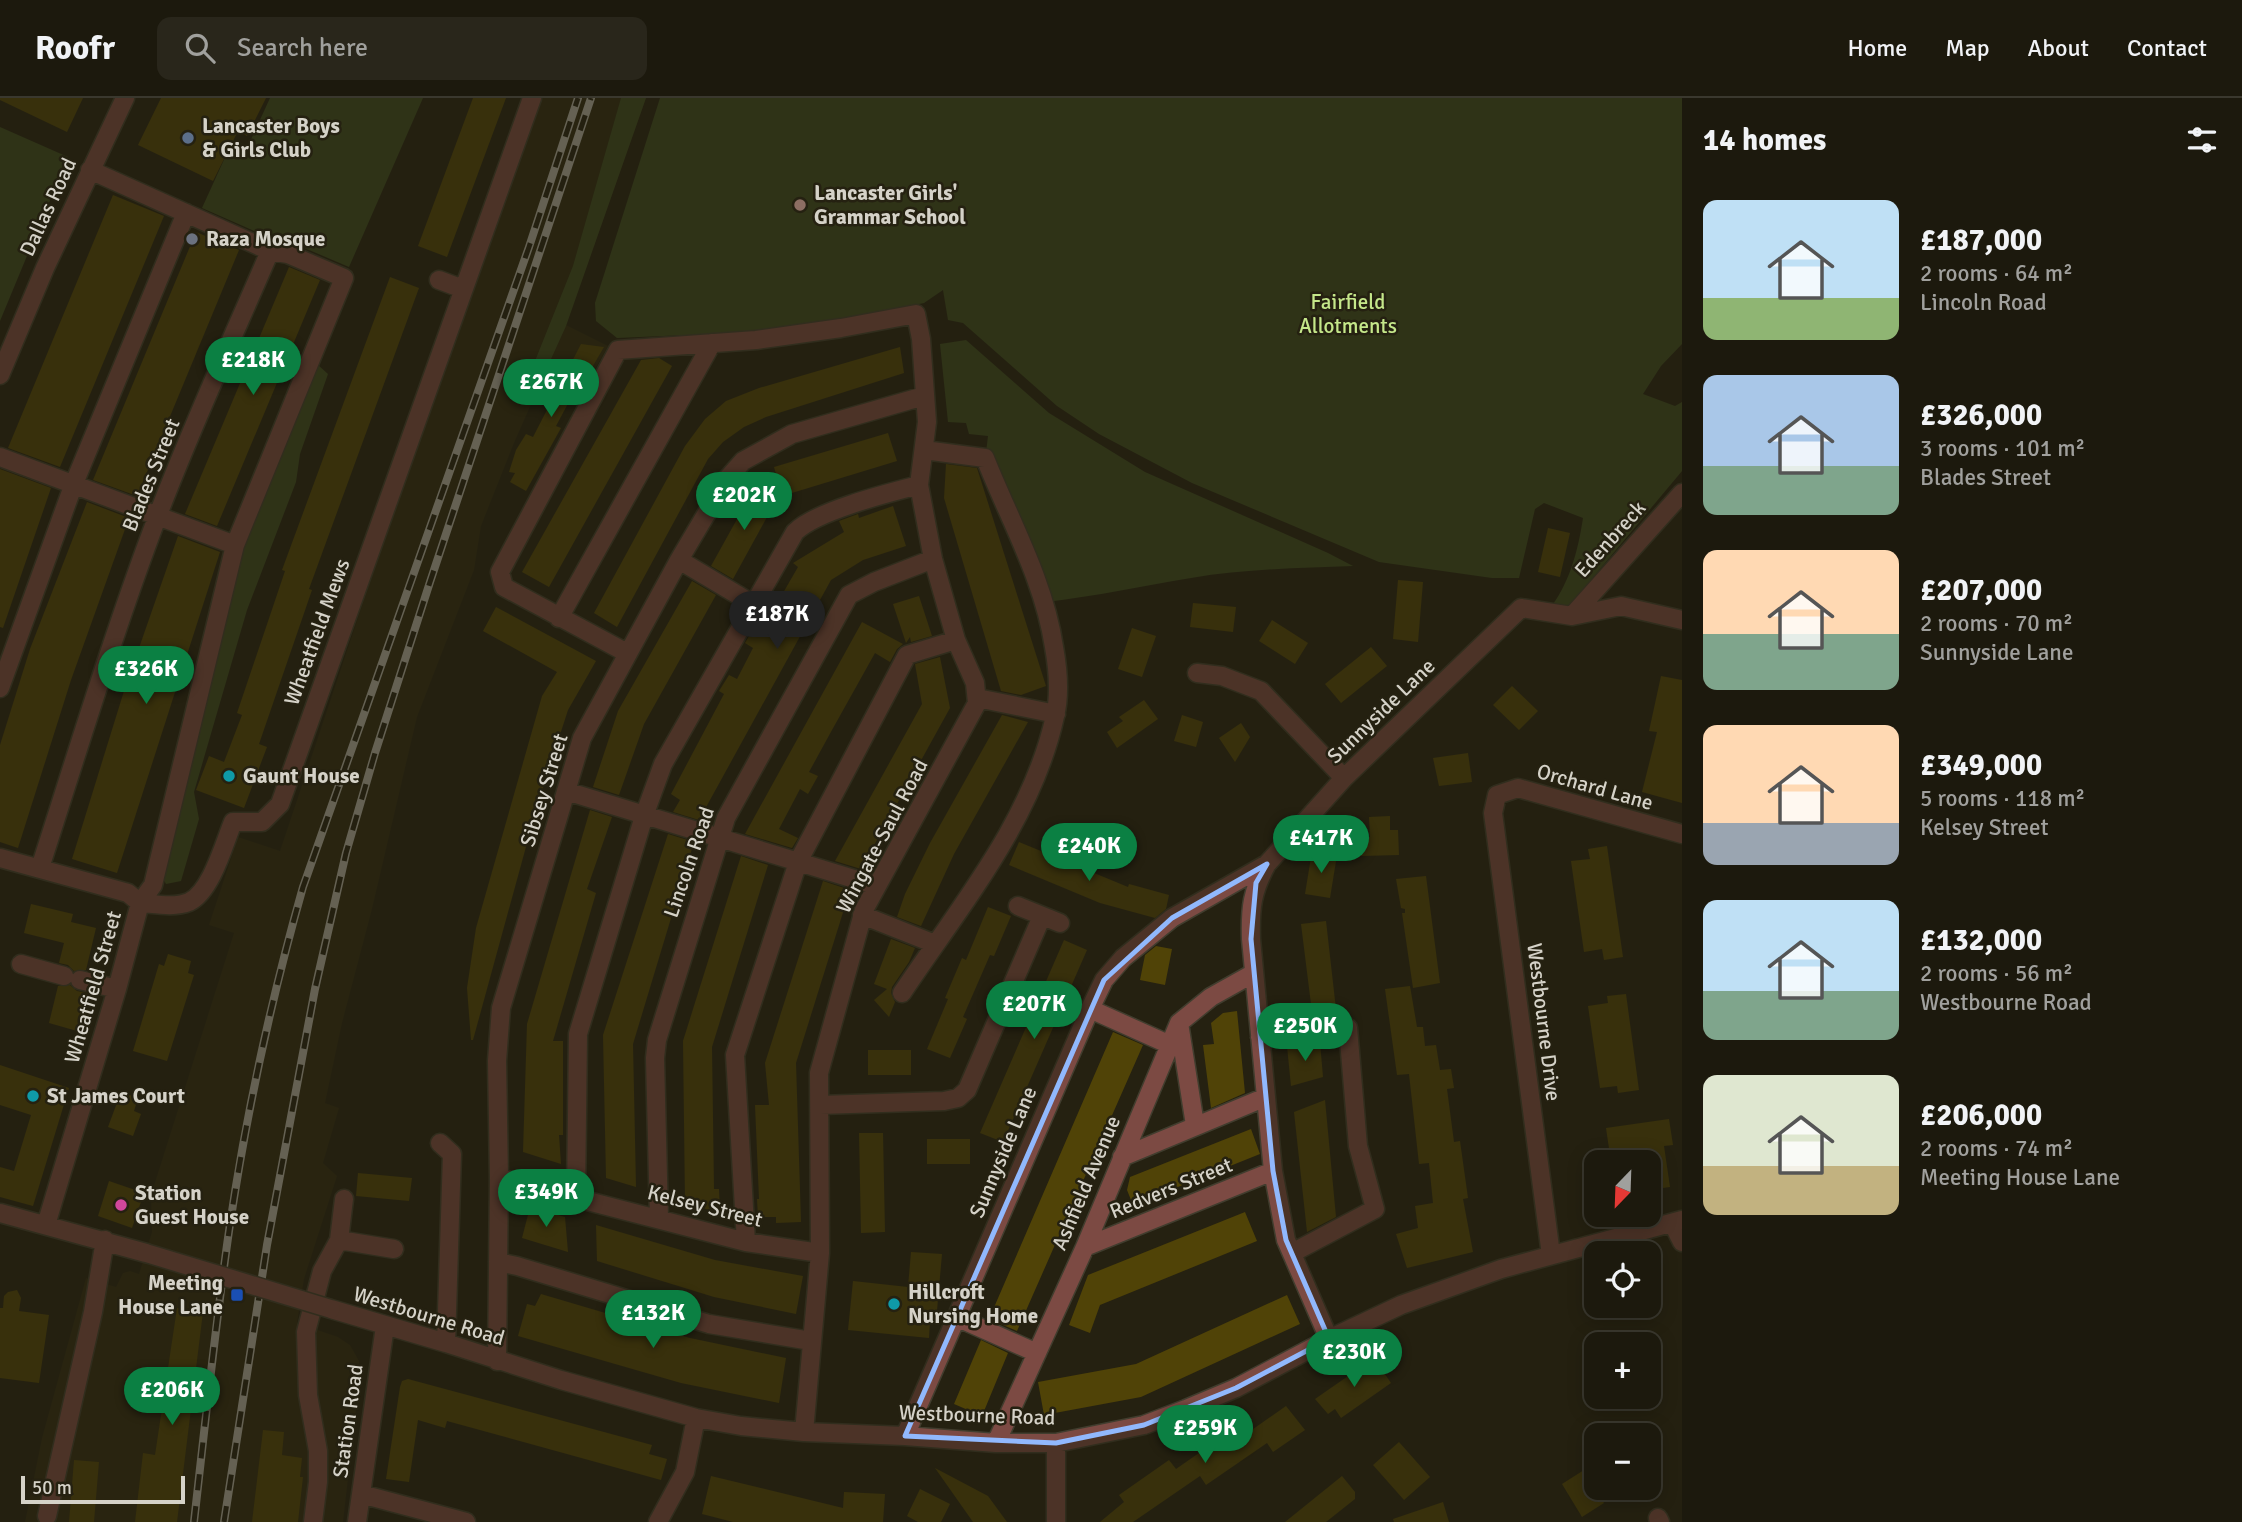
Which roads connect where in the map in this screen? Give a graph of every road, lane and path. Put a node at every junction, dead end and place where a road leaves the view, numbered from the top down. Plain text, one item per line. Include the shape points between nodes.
1 (125, 98) edge
2 (532, 98) edge
3 (90, 170) junction
4 (186, 213) junction
5 (270, 251) junction
6 (439, 280) dead end
7 (463, 289) junction
8 (712, 343) junction
9 (0, 375) edge
10 (924, 397) junction
11 (924, 450) junction
12 (0, 457) edge
13 (919, 485) junction
14 (73, 486) junction
15 (1682, 493) edge
16 (158, 516) junction
17 (235, 545) junction
18 (933, 559) junction
19 (679, 561) junction
20 (753, 604) junction
21 (1521, 608) joint
22 (1572, 616) junction
23 (559, 618) junction
24 (1682, 620) edge
25 (956, 640) junction
26 (627, 653) junction
27 (1197, 673) dead end
28 (0, 688) edge
29 (977, 698) junction
30 (1056, 714) junction
31 (1344, 778) junction
32 (566, 792) junction
33 (1497, 795) joint
34 (644, 816) junction
35 (1682, 834) edge
36 (718, 839) junction
37 (0, 858) edge
38 (797, 862) junction
39 (1267, 864) junction
40 (40, 868) junction
41 (877, 886) junction
42 (140, 903) junction
43 (1018, 906) dead end
44 (862, 915) junction
45 (1042, 916) junction
46 (1060, 923) dead end
47 (935, 944) junction
48 (21, 964) dead end
49 (1254, 973) junction
50 (117, 989) junction
51 (902, 993) dead end
52 (1090, 1009) junction
53 (1179, 1023) junction
54 (1260, 1037) junction
55 (1168, 1044) junction
56 (1266, 1097) junction
57 (820, 1105) junction
58 (1195, 1125) junction
59 (440, 1143) dead end
60 (1122, 1157) junction
61 (1273, 1171) junction
62 (499, 1178) junction
63 (576, 1196) junction
64 (344, 1199) dead end
65 (0, 1213) edge
66 (659, 1218) junction
67 (1677, 1222) edge
68 (47, 1225) junction
69 (104, 1240) junction
70 (339, 1240) junction
71 (746, 1242) junction
72 (1682, 1242) edge
73 (1085, 1247) junction
74 (394, 1249) dead end
75 (820, 1253) junction
76 (1292, 1253) junction
77 (1551, 1255) junction
78 (498, 1262) junction
79 (956, 1317) junction
80 (385, 1326) junction
81 (1329, 1339) junction
82 (811, 1342) junction
83 (446, 1343) junction
84 (1037, 1353) junction
85 (497, 1361) junction
86 (696, 1418) junction
87 (804, 1432) junction
88 (905, 1436) junction
89 (996, 1443) junction
90 (1056, 1443) junction
91 (361, 1494) junction
92 (47, 1516) dead end
93 (355, 1520) edge
94 (313, 1522) edge
95 (466, 1522) edge
96 (659, 1522) edge
97 (1056, 1522) edge

1 - 3 street, Dallas Road
2 - 7 street, Wheatfield Mews
3 - 4 street
3 - 9 street, Dallas Road
4 - 5 street
4 - 14 street
5 - 16 street, Blades Street
5 - 17 street via 344,278
6 - 7 street
7 - 42 street, Wheatfield Mews via 280,804 262,822 233,822 203,891 188,902
8 - 10 street via 916,314
8 - 23 street
8 - 23 street via 618,350 500,572 504,587
10 - 11 street
10 - 19 street, Sibsey Street via 792,434 743,461 727,479
11 - 13 street
11 - 30 street via 985,458 1032,564 1054,646
12 - 14 street
13 - 18 street
13 - 20 street via 802,525
14 - 16 street
14 - 28 street
15 - 22 street, Edenbreck
16 - 17 street
16 - 40 street, Blades Street
17 - 42 street via 153,885
18 - 25 street
18 - 36 street, Lincoln Road via 849,596
19 - 20 street
19 - 26 street, Sibsey Street
20 - 34 street via 663,764
21 - 22 street, Edenbreck
21 - 31 street, Sunnyside Lane
22 - 24 street, Edenbreck via 1621,606
23 - 26 street
25 - 29 street
25 - 38 street via 907,655
26 - 32 street, Sibsey Street via 582,738
27 - 31 street via 1222,676 1261,691
29 - 30 street
29 - 41 street, Wingate-Saul Road via 971,718
30 - 47 street via 1034,785 991,863
31 - 39 street, Sunnyside Lane
32 - 34 street
32 - 62 street, Sibsey Street via 501,1008
33 - 35 street, Orchard Lane via 1518,788
33 - 77 street, Westbourne Drive via 1493,813
34 - 36 street
34 - 63 street via 578,1034
36 - 38 street
36 - 66 street, Lincoln Road via 657,1040
37 - 40 street, Wheatfield Street
38 - 41 street
38 - 71 street via 735,1055
39 - 49 street via 1250,909
39 - 52 street, Sunnyside Lane via 1172,918 1123,958 1104,980
40 - 42 street, Wheatfield Street via 128,893
41 - 44 street, Wingate-Saul Road
42 - 50 street, Wheatfield Street
43 - 45 street
44 - 47 street
44 - 57 street, Wingate-Saul Road via 819,1073
45 - 46 street
45 - 57 street via 967,1090 958,1098
47 - 51 street
48 - 50 street
49 - 53 street, Ashfield Avenue
49 - 54 street
50 - 68 street, Wheatfield Street
52 - 55 street
52 - 79 street, Sunnyside Lane
53 - 55 street, Ashfield Avenue
53 - 58 street
54 - 56 street
54 - 76 street via 1348,1028 1358,1146 1375,1209
55 - 60 street, Ashfield Avenue
56 - 58 street
56 - 61 street
57 - 75 street, Wingate-Saul Road
58 - 60 street
59 - 83 street via 452,1154
60 - 73 street, Ashfield Avenue
61 - 73 street, Redvers Street
61 - 76 street
62 - 63 street, Kelsey Street
62 - 78 street, Sibsey Street
63 - 66 street, Kelsey Street
64 - 70 street
65 - 68 street
66 - 71 street, Kelsey Street
67 - 72 street
67 - 77 street, Westbourne Road
68 - 69 street
69 - 80 street, Westbourne Road, bridge
69 - 92 street via 93,1312
70 - 74 street
70 - 94 street via 322,1272 306,1332 308,1395 318,1451
71 - 75 street, Kelsey Street
73 - 84 street, Ashfield Avenue
75 - 82 street, Wingate-Saul Road
76 - 81 street
77 - 81 street, Westbourne Road via 1401,1305
78 - 82 street via 709,1324
78 - 85 street, Sibsey Street
79 - 84 street
79 - 88 street, Sunnyside Lane
80 - 83 street, Westbourne Road
80 - 91 street, Station Road
81 - 90 street, Westbourne Road via 1236,1388 1144,1425
82 - 87 street, Wingate-Saul Road
83 - 85 street, Westbourne Road
84 - 89 street, Ashfield Avenue
85 - 86 street, Westbourne Road
86 - 87 street, Westbourne Road
86 - 96 street via 685,1472
87 - 88 street, Westbourne Road
88 - 89 street, Westbourne Road
89 - 90 street, Westbourne Road
90 - 97 street
91 - 93 street, Station Road
91 - 95 street

